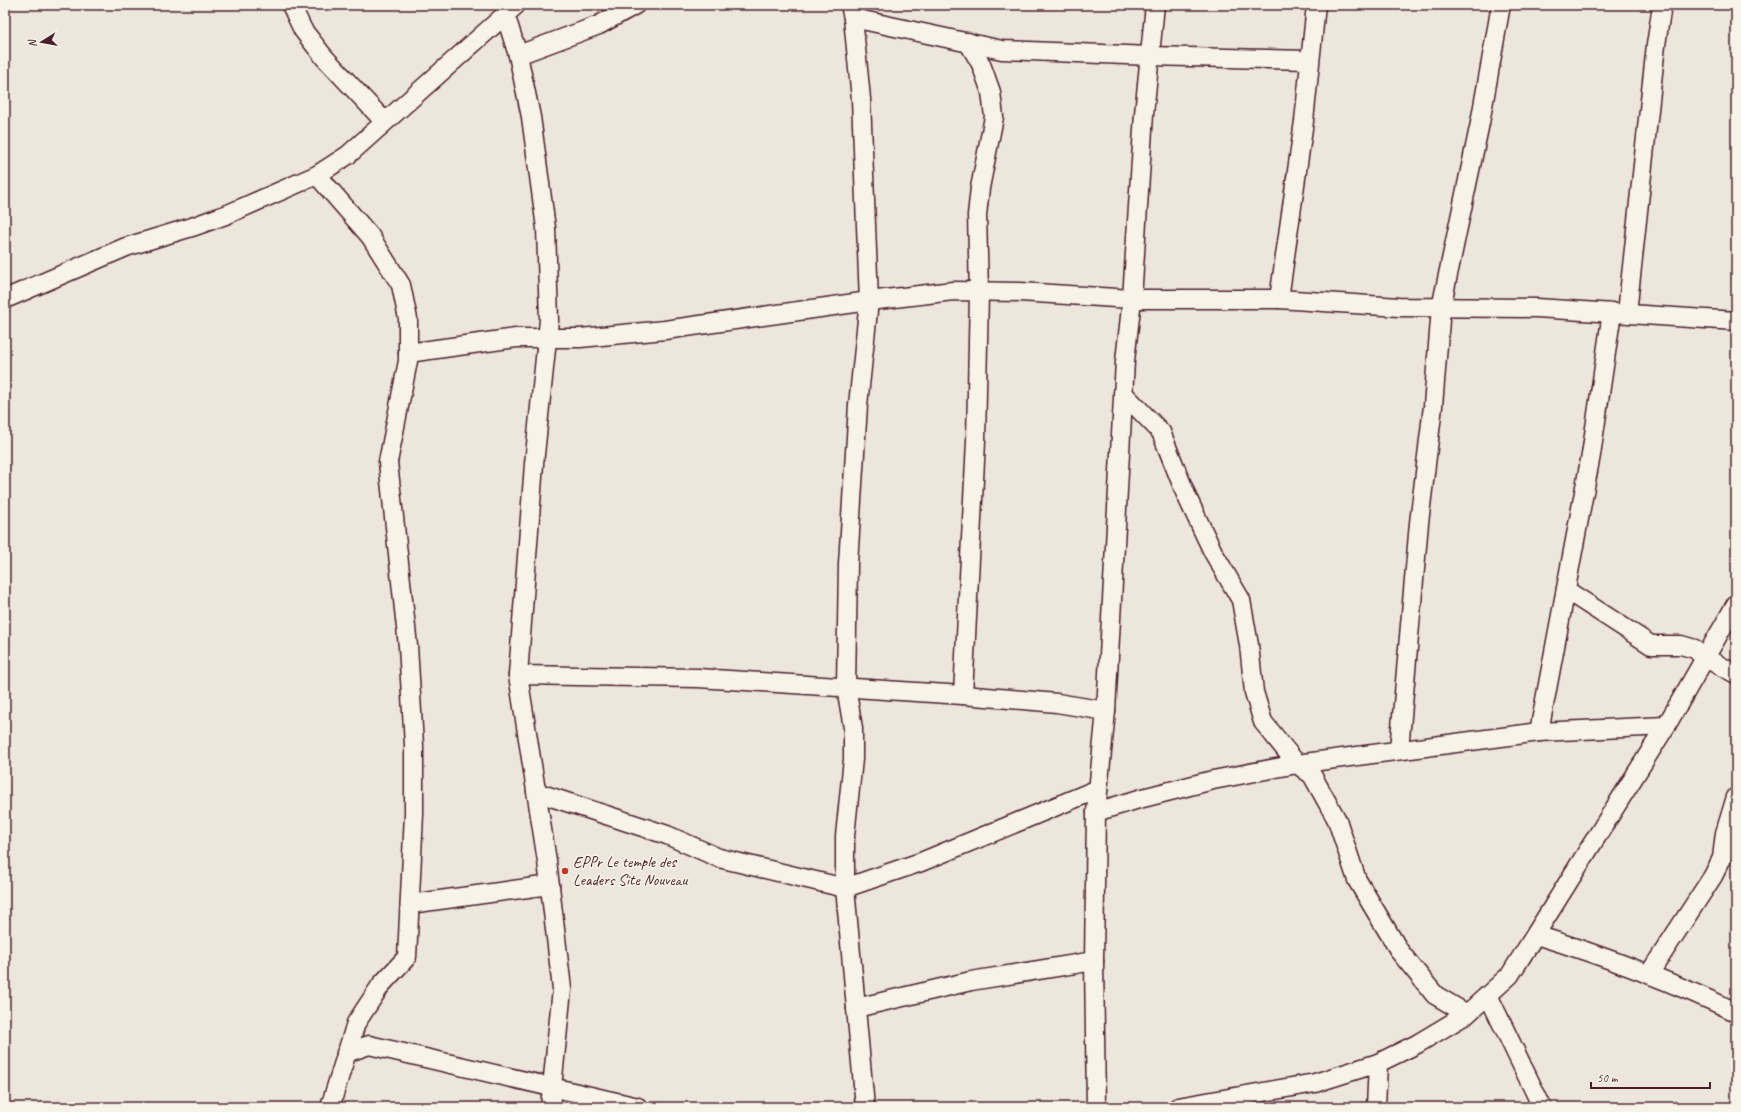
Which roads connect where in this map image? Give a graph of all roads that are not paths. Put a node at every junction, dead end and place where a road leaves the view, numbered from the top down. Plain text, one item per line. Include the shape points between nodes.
1 (290, 5) edge
2 (635, 5) edge
3 (1155, 5) edge
4 (1316, 5) edge
5 (1501, 5) edge
6 (1662, 5) edge
7 (511, 9) edge
8 (851, 12) edge
9 (968, 42) junction
10 (518, 55) junction
11 (1150, 56) junction
12 (1309, 60) junction
13 (384, 121) junction
14 (317, 175) junction
15 (980, 292) junction
16 (5, 299) edge
17 (1132, 299) junction
18 (1279, 299) junction
19 (869, 301) junction
20 (1441, 308) junction
21 (1620, 312) junction
22 (1736, 321) edge
23 (547, 338) junction
24 (408, 353) junction
25 (1123, 393) junction
26 (1566, 590) junction
27 (1736, 604) edge
28 (1705, 658) junction
29 (1736, 674) edge
30 (518, 675) junction
31 (846, 687) junction
32 (963, 694) junction
33 (1106, 711) junction
34 (1666, 726) junction
35 (1539, 732) junction
36 (1399, 750) junction
37 (1297, 764) junction
38 (1098, 789) junction
39 (536, 792) junction
40 (1736, 797) edge
41 (1096, 812) junction
42 (1729, 858) edge
43 (550, 885) junction
44 (845, 888) junction
45 (410, 904) junction
46 (1536, 935) junction
47 (1094, 962) junction
48 (1649, 974) junction
49 (1488, 995) junction
50 (856, 1008) junction
51 (1736, 1012) edge
52 (1467, 1014) junction
53 (346, 1053) junction
54 (1378, 1063) junction
55 (554, 1087) junction
56 (330, 1107) edge
57 (550, 1107) edge
58 (638, 1107) edge
59 (866, 1107) edge
60 (1096, 1107) edge
61 (1178, 1107) edge
62 (1376, 1107) edge
63 (1542, 1107) edge

1 - 13 street via 303,30 324,58
2 - 10 street via 599,25
3 - 11 street
4 - 12 street
5 - 20 street via 1480,123
6 - 21 street
7 - 10 street
7 - 13 street
8 - 9 street
8 - 19 street via 861,99
9 - 11 street via 1002,50
9 - 15 street via 981,64 991,92 994,117 977,215
10 - 23 street via 531,117 546,228 549,320
11 - 12 street
11 - 17 street
12 - 18 street via 1304,121
13 - 14 street via 348,155
14 - 16 street via 214,220 126,246
14 - 24 street via 370,236 401,285 408,319
15 - 17 street
15 - 19 street via 953,291
15 - 32 street via 976,449
17 - 18 street
17 - 25 street
18 - 20 street
19 - 23 street via 665,330 595,337
19 - 31 street via 858,405 848,564
20 - 21 street via 1537,308
20 - 36 street
21 - 22 street
21 - 26 street
23 - 24 street via 516,338
23 - 30 street via 534,464
24 - 45 street via 388,462 408,646 414,745
25 - 33 street
25 - 37 street via 1161,432 1206,539 1240,600 1249,645 1254,692 1263,722
26 - 28 street via 1651,645 1681,645 1695,649
26 - 35 street
27 - 28 street
28 - 29 street
28 - 34 street
30 - 31 street via 698,678
30 - 39 street
31 - 32 street
31 - 44 street via 853,728 853,759 845,836
32 - 33 street via 1050,702
33 - 38 street
34 - 35 street
34 - 46 street
35 - 36 street
36 - 37 street
37 - 41 street via 1213,780 1139,798
37 - 52 street via 1312,775 1337,820 1357,880 1400,952 1435,995
38 - 41 street
38 - 44 street via 921,862
39 - 43 street
39 - 44 street via 667,835 719,858
40 - 42 street via 1725,833
41 - 47 street
42 - 48 street
43 - 45 street
43 - 55 street via 562,989
44 - 50 street
45 - 53 street via 407,957 381,985 356,1023
46 - 48 street via 1602,955
46 - 49 street via 1510,975
47 - 50 street via 971,981
47 - 60 street
48 - 51 street
49 - 52 street
49 - 63 street
50 - 59 street
52 - 54 street via 1417,1044
53 - 55 street via 369,1045
53 - 56 street
54 - 61 street via 1315,1083
54 - 62 street
55 - 57 street
55 - 58 street

